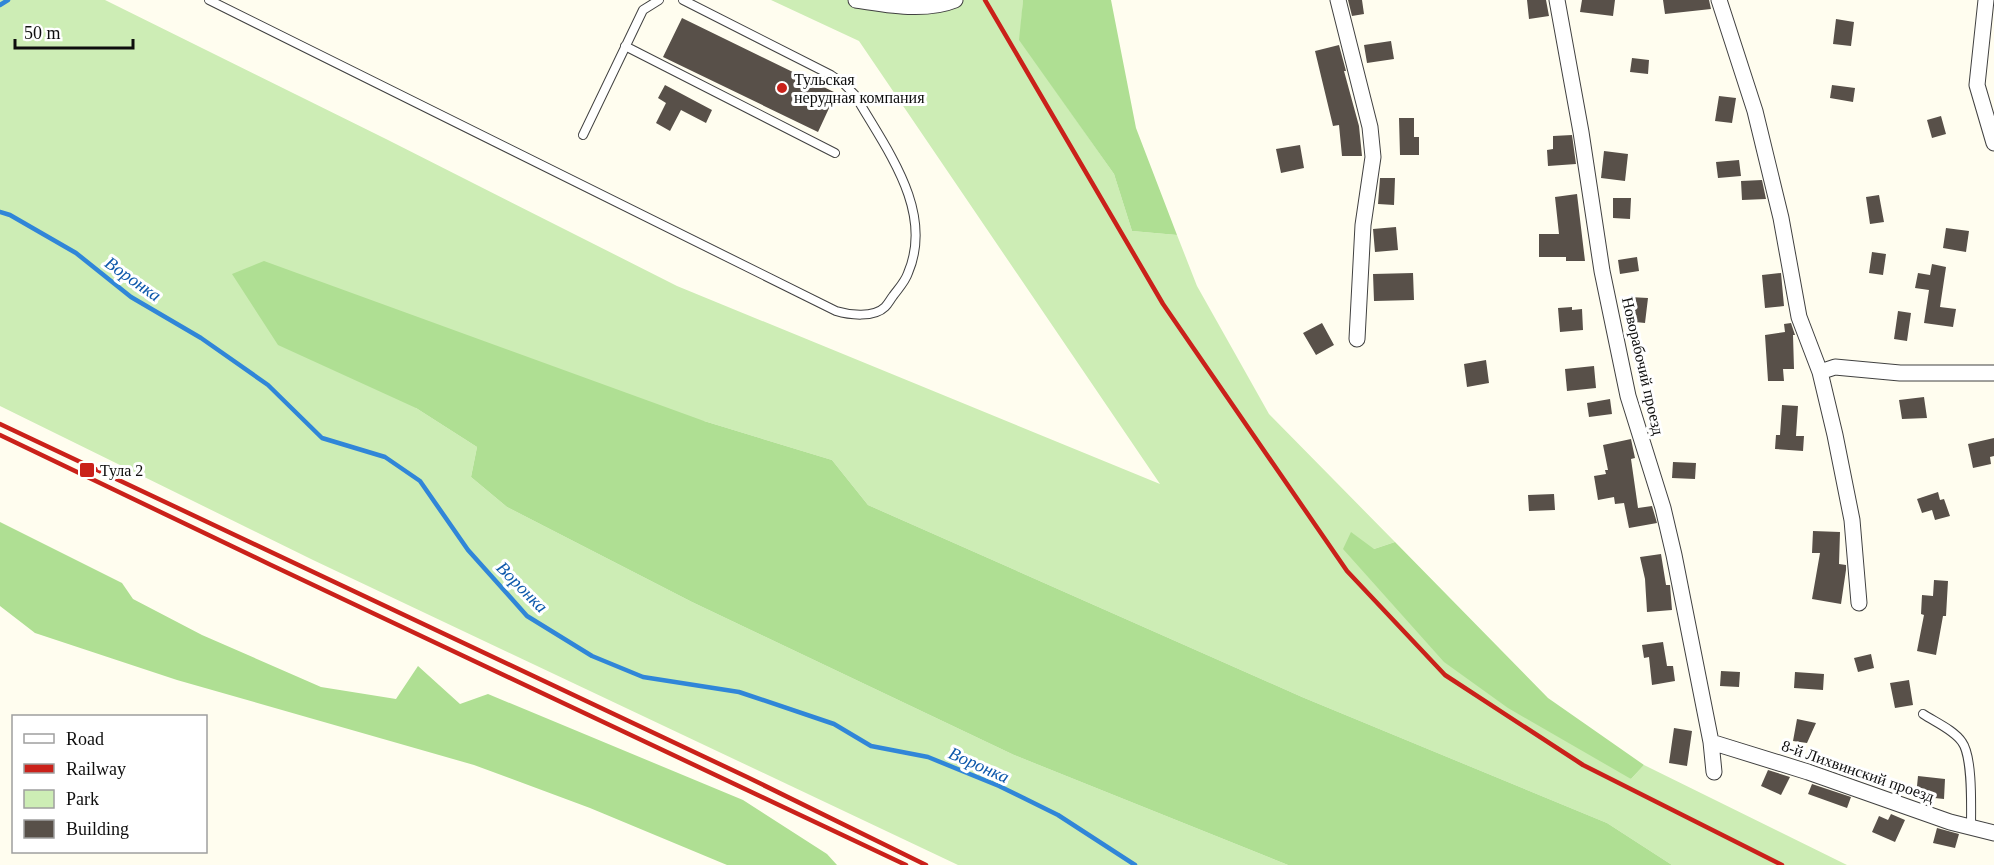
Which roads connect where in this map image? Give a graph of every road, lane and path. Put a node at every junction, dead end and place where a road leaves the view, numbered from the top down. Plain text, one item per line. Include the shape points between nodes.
1 (209, 0) edge
2 (659, 0) edge
3 (683, 0) edge
4 (856, 0) edge
5 (955, 0) edge
6 (1338, 0) edge
7 (1557, 0) edge
8 (1719, 0) edge
9 (1986, 0) edge
10 (625, 46) junction
11 (1987, 104) edge
12 (583, 135) dead end
13 (1994, 143) edge
14 (835, 153) dead end
15 (1357, 339) dead end
16 (1820, 372) junction
17 (1994, 373) edge
18 (1859, 603) dead end
19 (1923, 714) dead end
20 (1711, 742) junction
21 (1714, 772) dead end
22 (1971, 827) junction
23 (1994, 832) edge

1 - 3 lane via 836,311 872,314 884,309 909,272 915,216 906,186 855,95 831,75
2 - 10 lane via 643,10
4 - 5 street via 924,6
6 - 15 street via 1373,149 1363,225
7 - 20 street, Новорабочий проезд via 1602,271 1628,396 1674,555
8 - 16 street via 1760,131 1781,218 1798,317
9 - 11 street via 1977,85
10 - 12 lane
10 - 14 lane
11 - 13 street
16 - 17 street via 1835,367 1900,373
16 - 18 street via 1852,520
19 - 22 lane via 1965,746
20 - 21 street, Новорабочий проезд
20 - 22 street, 8-й Лихвинский проезд
22 - 23 street, 8-й Лихвинский проезд

